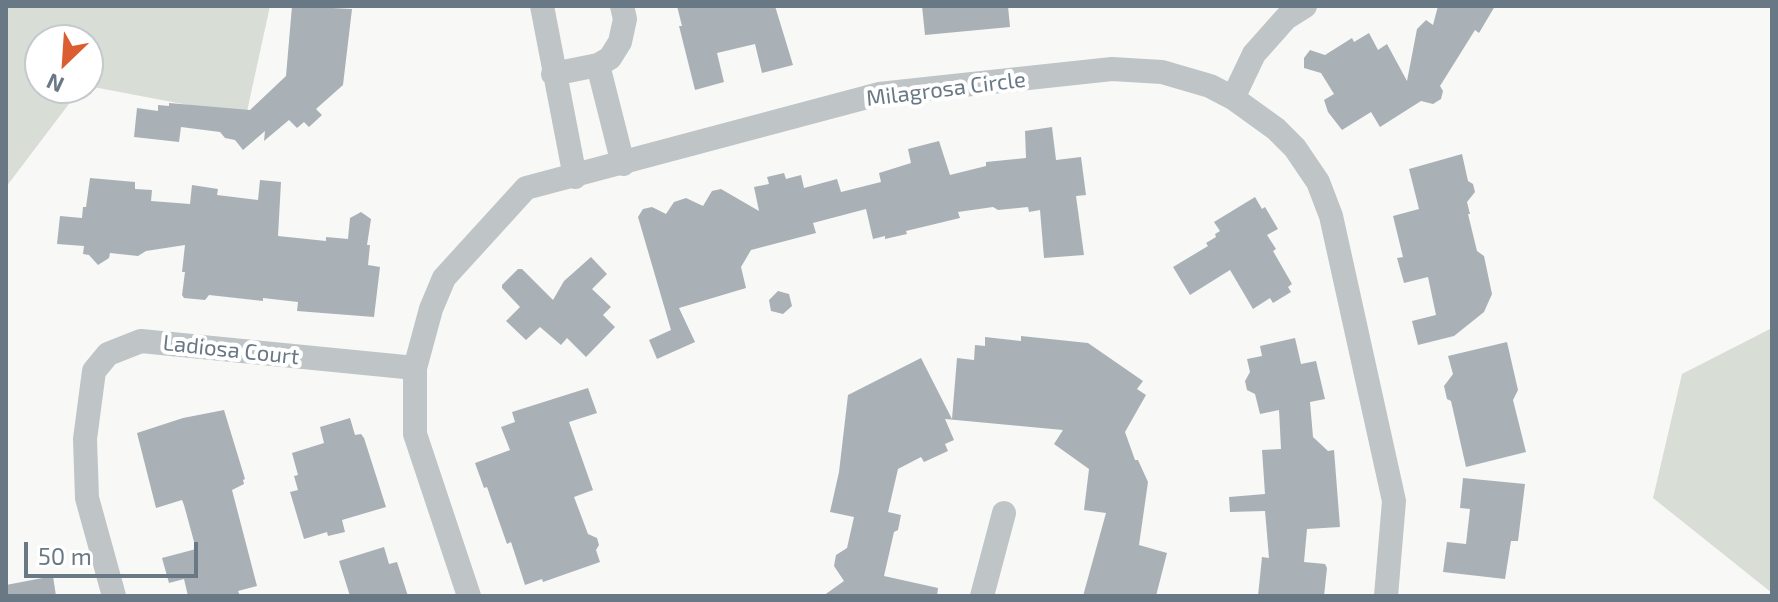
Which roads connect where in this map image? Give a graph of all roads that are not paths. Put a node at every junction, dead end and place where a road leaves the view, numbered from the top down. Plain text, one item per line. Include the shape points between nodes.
1 (542, 6) edge
2 (622, 6) edge
3 (1305, 6) edge
4 (598, 65) junction
5 (553, 74) junction
6 (1233, 98) junction
7 (623, 164) junction
8 (575, 177) junction
9 (415, 368) junction
10 (1004, 513) dead end
11 (114, 596) edge
12 (469, 596) edge
13 (982, 596) edge
14 (1386, 596) edge

1 - 5 street
2 - 4 street via 620,42
3 - 6 street via 1286,18 1254,54
4 - 5 street
4 - 7 street
5 - 8 street
6 - 7 street, Milagrosa Circle via 1186,78 1137,69 879,94
6 - 14 street, Milagrosa Circle via 1295,148 1318,182 1331,216 1394,501
7 - 8 street, Milagrosa Circle
8 - 9 street, Milagrosa Circle via 526,188 444,278
9 - 11 street, Ladiosa Court via 141,341 108,354 94,371 85,439 87,498
9 - 12 street, Milagrosa Circle via 415,434
10 - 13 street

